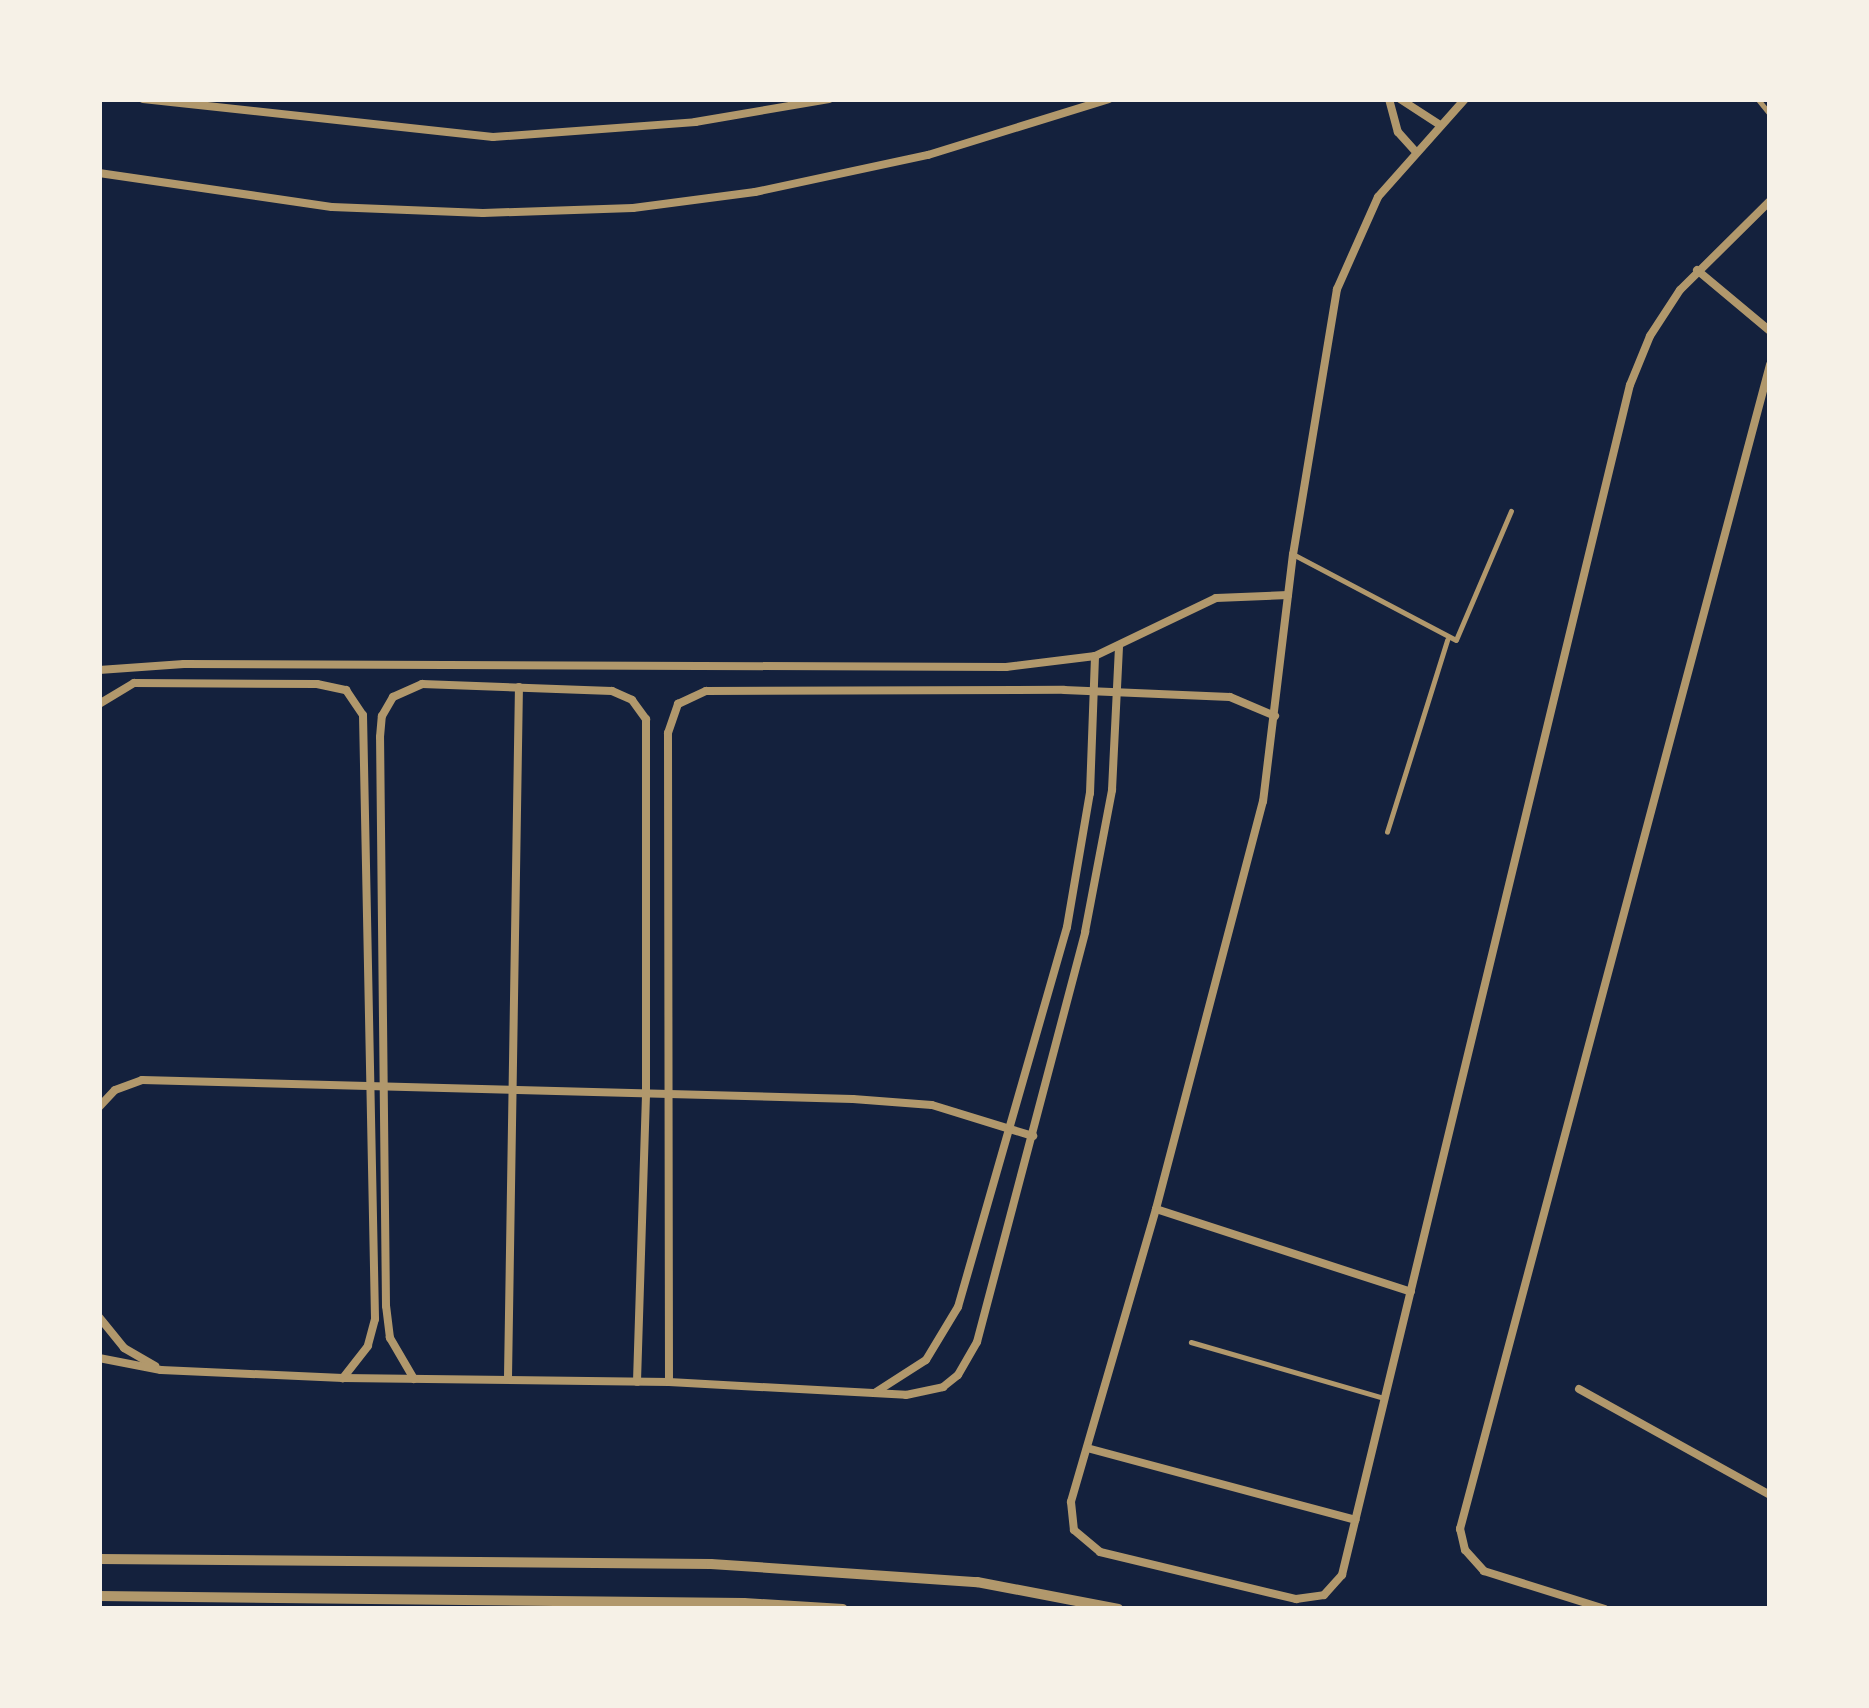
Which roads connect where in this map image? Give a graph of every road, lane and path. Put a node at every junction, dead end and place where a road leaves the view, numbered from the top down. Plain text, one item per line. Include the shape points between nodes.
1 (143, 99) edge
2 (829, 99) edge
3 (1109, 99) edge
4 (1389, 99) edge
5 (1400, 99) edge
6 (1465, 99) edge
7 (1758, 99) edge
8 (1770, 114) edge
9 (1440, 125) junction
10 (1415, 151) junction
11 (99, 173) edge
12 (1770, 201) edge
13 (1697, 270) junction
14 (1770, 331) edge
15 (1770, 364) edge
16 (1511, 511) dead end
17 (1293, 554) junction
18 (1288, 596) junction
19 (1447, 640) junction
20 (1119, 647) junction
21 (1095, 656) junction
22 (99, 670) edge
23 (519, 687) junction
24 (1096, 691) junction
25 (1118, 691) junction
26 (99, 704) edge
27 (1275, 716) junction
28 (1387, 832) dead end
29 (369, 1086) junction
30 (386, 1087) junction
31 (513, 1091) junction
32 (646, 1095) junction
33 (670, 1096) junction
34 (99, 1108) edge
35 (1010, 1126) junction
36 (1033, 1136) junction
37 (1156, 1209) junction
38 (1411, 1292) junction
39 (99, 1317) edge
40 (1191, 1342) dead end
41 (99, 1358) edge
42 (161, 1370) junction
43 (508, 1377) junction
44 (343, 1378) junction
45 (414, 1378) junction
46 (637, 1382) junction
47 (669, 1382) junction
48 (1579, 1389) dead end
49 (873, 1393) junction
50 (1384, 1398) junction
51 (1087, 1448) junction
52 (1770, 1495) edge
53 (1355, 1520) junction
54 (99, 1558) edge
55 (99, 1596) edge
56 (843, 1609) edge
57 (1118, 1609) edge
58 (1606, 1609) edge

1 - 2 street via 493,137 695,122
3 - 11 street via 928,155 633,208 483,214 332,207
4 - 10 street via 1398,132
5 - 9 street
6 - 9 street
7 - 8 lane
9 - 10 street
10 - 17 street via 1366,218 1337,289
12 - 13 street
13 - 14 street
13 - 38 street via 1650,336 1630,385
15 - 58 street via 1460,1529 1465,1550 1484,1571
16 - 19 lane via 1463,634
17 - 18 street
17 - 19 lane
18 - 20 street via 1201,603
18 - 27 street
19 - 28 lane
20 - 21 street
20 - 25 street
21 - 22 street via 970,668
21 - 24 street
23 - 30 street via 411,686 382,716
23 - 31 street
23 - 32 street via 612,691 646,719
24 - 25 street
24 - 33 street via 706,691 678,704 668,733
24 - 35 street via 1073,894
25 - 27 street via 1230,697
25 - 36 street via 1105,837
26 - 29 street via 122,687 147,683 327,685 359,705
27 - 37 street via 1259,817
29 - 30 street
29 - 34 street via 142,1080 115,1090
29 - 44 street via 374,1319 368,1346
30 - 31 street
30 - 45 street via 387,1322
31 - 32 street
31 - 43 street
32 - 33 street
32 - 46 street
33 - 35 street via 892,1101
33 - 47 street
35 - 36 street
35 - 49 street via 952,1322 914,1371
36 - 49 street via 968,1359 926,1394
37 - 38 street
37 - 51 street
38 - 50 street
39 - 42 street via 124,1348
40 - 50 lane
41 - 42 street
42 - 44 street
43 - 45 street
43 - 46 street
44 - 45 street
46 - 47 street
47 - 49 street
48 - 52 street
50 - 53 street
51 - 53 street
51 - 53 street via 1071,1521 1100,1552 1306,1600 1337,1583
54 - 57 street via 711,1564 977,1582
55 - 56 street

